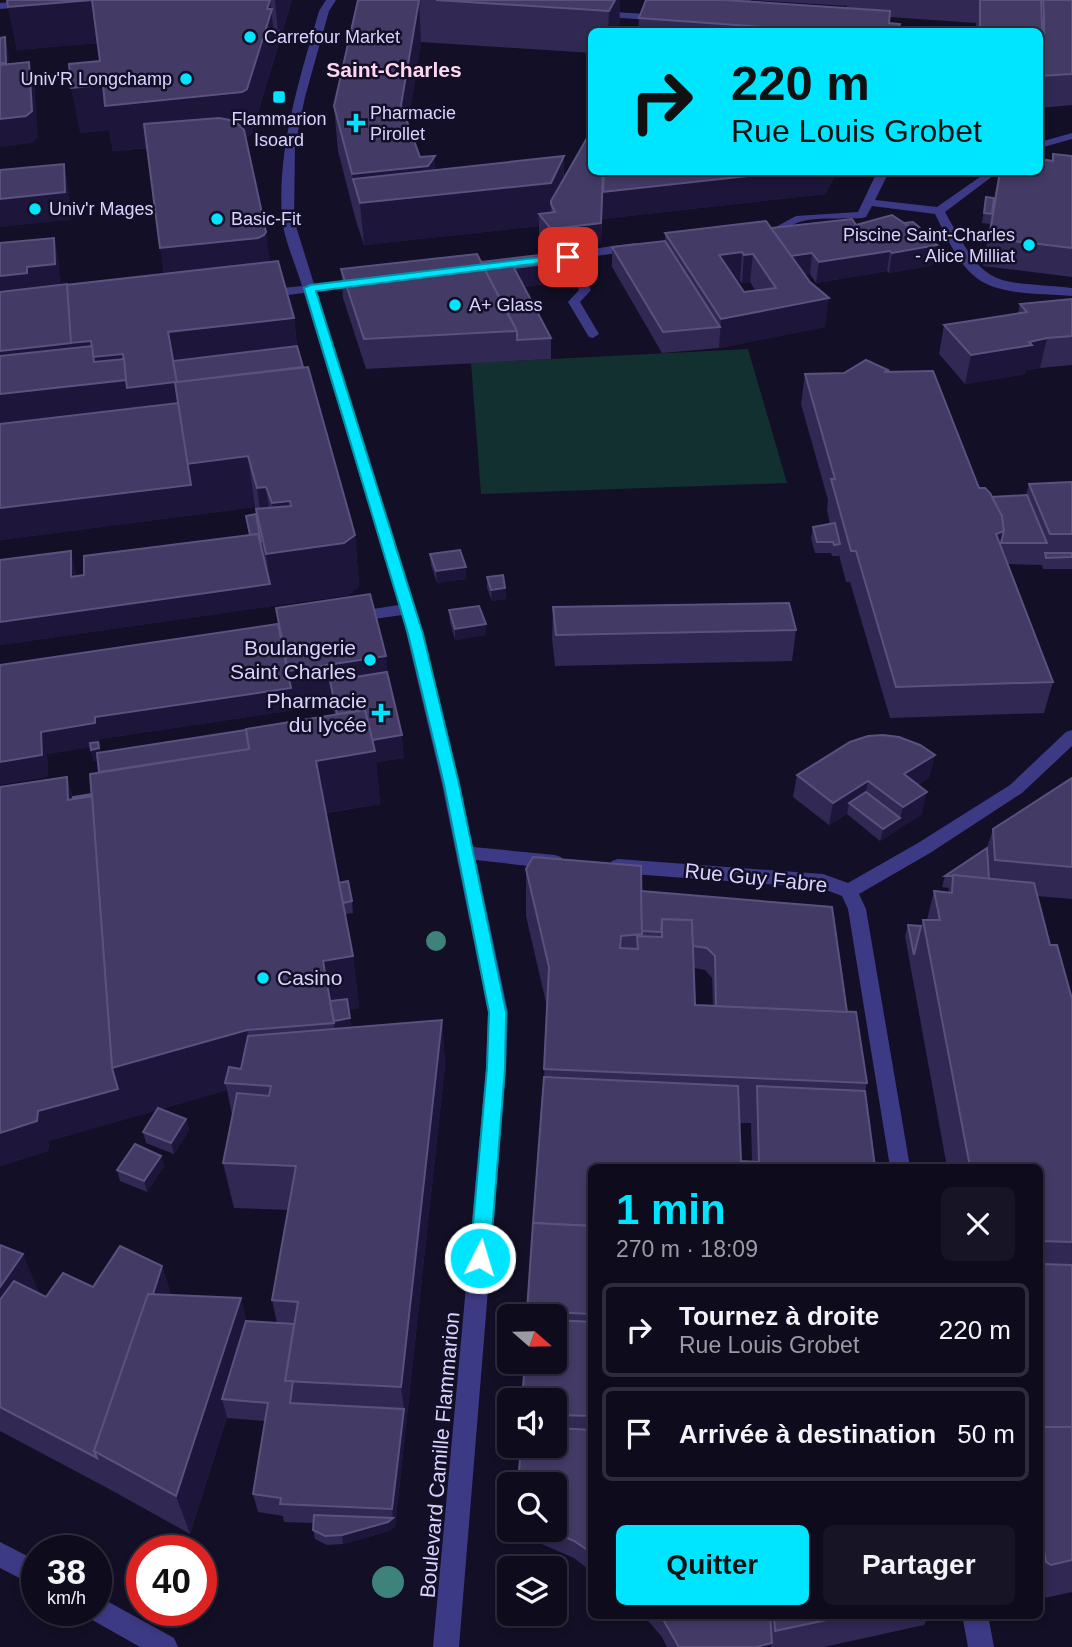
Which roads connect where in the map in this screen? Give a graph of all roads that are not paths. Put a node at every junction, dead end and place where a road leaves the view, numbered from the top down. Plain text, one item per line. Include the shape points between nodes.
1 (74, 0) edge
2 (331, 0) edge
3 (0, 6) edge
4 (585, 13) dead end
5 (671, 19) edge
6 (1072, 136) edge
7 (1043, 144) edge
8 (882, 175) edge
9 (989, 175) edge
10 (868, 202) junction
11 (939, 211) junction
12 (752, 233) edge
13 (648, 244) edge
14 (568, 257) junction
15 (515, 263) edge
16 (371, 281) edge
17 (310, 288) junction
18 (1072, 292) edge
19 (248, 295) edge
20 (593, 334) dead end
21 (408, 609) junction
22 (341, 618) edge
23 (1072, 736) edge
24 (466, 853) junction
25 (576, 863) edge
26 (604, 865) edge
27 (849, 891) junction
28 (900, 1164) edge
29 (0, 1554) edge
30 (21, 1566) edge
31 (112, 1617) edge
32 (976, 1619) edge
33 (165, 1647) edge
34 (446, 1647) edge
35 (981, 1647) edge

1 - 3 street
2 - 17 street, Boulevard Camille Flammarion via 324,11 290,146 288,220
4 - 5 street via 632,21
6 - 7 street
8 - 10 street
9 - 11 street
10 - 11 street
10 - 12 street via 862,215 796,219 777,231
11 - 18 street via 985,279
13 - 14 street
14 - 15 street
14 - 20 street via 584,290 574,302
16 - 17 street
17 - 19 street
17 - 21 street, Boulevard Camille Flammarion
21 - 22 street
21 - 24 street, Boulevard Camille Flammarion
23 - 27 street via 1016,789
24 - 25 street
24 - 34 street, Boulevard Camille Flammarion via 498,1012
26 - 27 street, Rue Guy Fabre via 823,881
27 - 28 street, Rue Guy Fabre via 857,909
29 - 30 street
31 - 33 street
32 - 35 street

